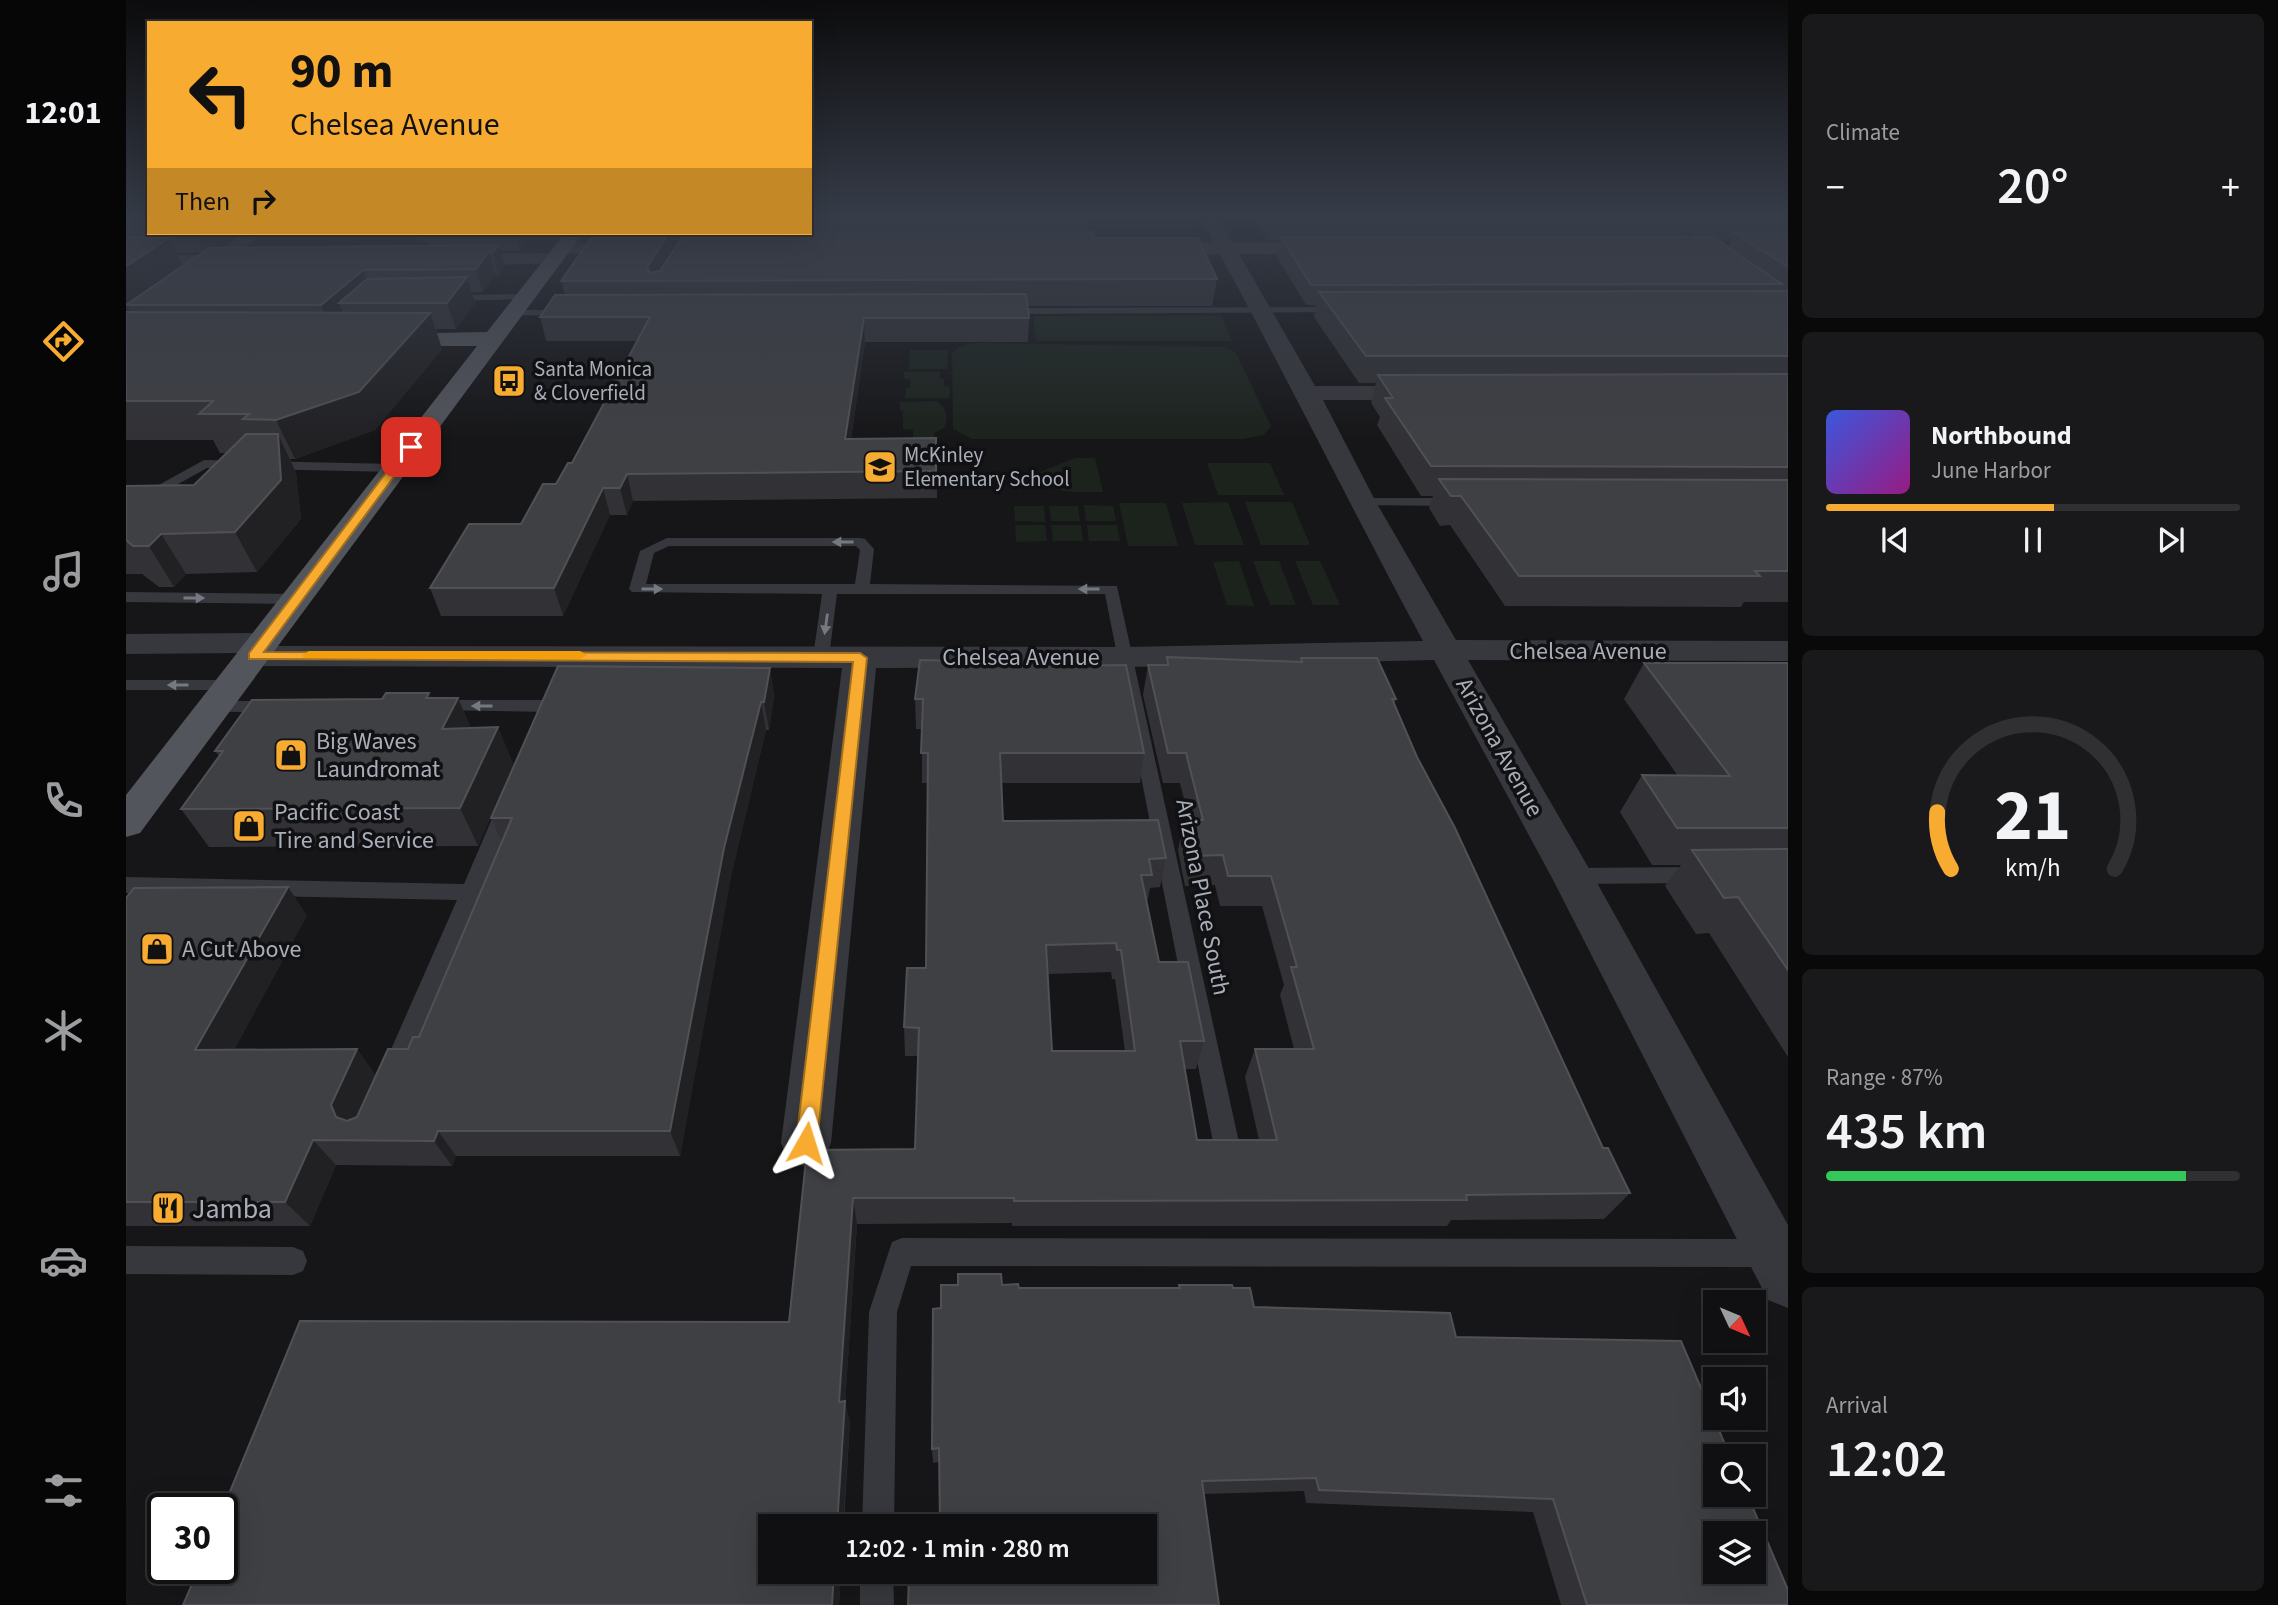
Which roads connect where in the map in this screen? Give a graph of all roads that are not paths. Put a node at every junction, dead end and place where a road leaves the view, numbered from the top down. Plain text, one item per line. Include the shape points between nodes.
1 (179, 292) edge
2 (529, 292) edge
3 (1250, 292) edge
4 (437, 298) edge
5 (519, 305) junction
6 (1345, 310) edge
7 (988, 311) edge
8 (1260, 311) junction
9 (584, 313) edge
10 (131, 334) edge
11 (361, 339) edge
12 (494, 339) junction
13 (1307, 393) junction
14 (1453, 393) edge
15 (395, 468) junction
16 (1362, 502) junction
17 (1474, 502) edge
18 (126, 509) edge
19 (862, 590) junction
20 (830, 591) junction
21 (126, 597) edge
22 (296, 599) junction
23 (126, 644) edge
24 (258, 650) junction
25 (1447, 650) junction
26 (1788, 651) edge
27 (1127, 657) junction
28 (841, 658) junction
29 (560, 684) junction
30 (126, 685) edge
31 (222, 696) junction
32 (295, 707) edge
33 (416, 707) edge
34 (540, 731) edge
35 (513, 793) edge
36 (126, 823) edge
37 (1722, 875) edge
38 (1572, 876) junction
39 (126, 885) edge
40 (470, 892) junction
41 (383, 1094) edge
42 (806, 1143) dead end
43 (1227, 1147) edge
44 (126, 1260) edge
45 (293, 1261) dead end
46 (1783, 1262) edge
47 (878, 1514) edge
48 (877, 1584) edge
49 (877, 1605) edge

1 - 10 street
2 - 5 main road
3 - 8 street, Arizona Avenue
4 - 5 lane
5 - 9 lane
5 - 12 main road
6 - 8 lane
7 - 8 lane
8 - 13 street, Arizona Avenue
11 - 12 main road
12 - 15 main road
13 - 14 street
13 - 16 street, Arizona Avenue
15 - 18 lane via 204,464
15 - 22 main road
16 - 17 lane
16 - 25 street, Arizona Avenue
19 - 20 lane
19 -> 20 lane via 867,549 860,542 667,542 648,551 637,589
27 -> 19 lane, Arizona Place South via 1112,589
20 -> 28 lane
21 -> 22 lane
22 - 24 main road
23 - 24 street, Chelsea Avenue
24 - 29 street, Chelsea Avenue
24 - 31 main road
25 - 26 street, Chelsea Avenue
25 - 27 street, Chelsea Avenue
25 - 38 street, Arizona Avenue
27 - 28 street, Chelsea Avenue
27 - 43 lane, Arizona Place South
28 - 29 street, Chelsea Avenue
28 - 42 street
29 -> 33 lane
29 - 34 lane
31 -> 30 lane
31 - 32 lane
31 - 36 main road
35 - 40 lane
37 - 38 lane
38 - 46 street, Arizona Avenue
39 - 40 lane
40 - 41 lane
44 - 45 lane
46 - 47 lane via 902,1252 883,1312
48 - 49 lane

